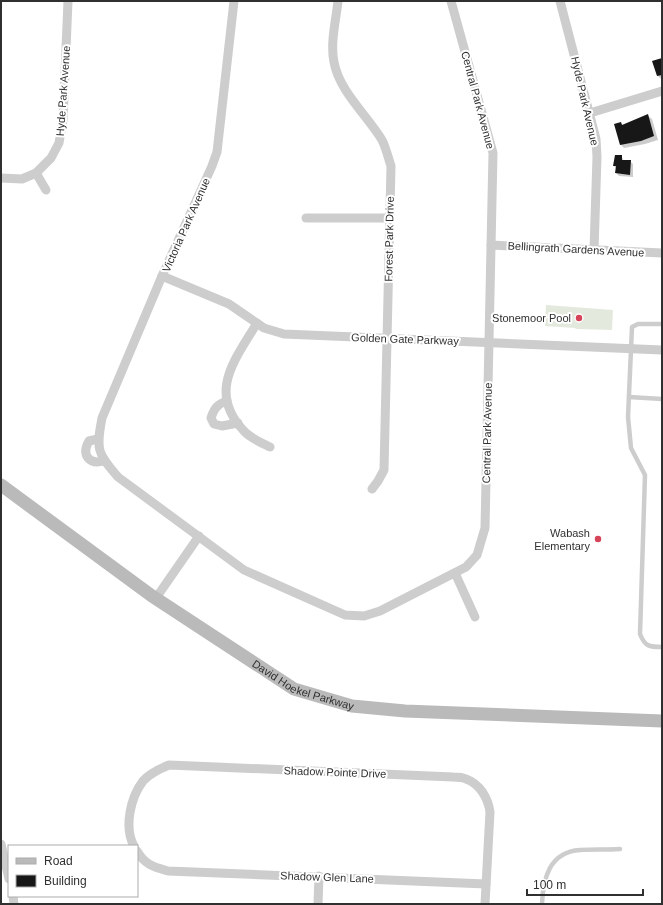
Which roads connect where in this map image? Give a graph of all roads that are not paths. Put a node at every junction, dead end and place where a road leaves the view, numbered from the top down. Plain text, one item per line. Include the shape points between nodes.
1 (68, 1) edge
2 (234, 1) edge
3 (338, 1) edge
4 (451, 1) edge
5 (560, 1) edge
6 (662, 91) edge
7 (590, 113) junction
8 (36, 173) junction
9 (1, 178) edge
10 (46, 190) dead end
11 (306, 218) dead end
12 (390, 218) junction
13 (491, 245) junction
14 (594, 250) junction
15 (662, 253) edge
16 (162, 276) junction
17 (257, 324) junction
18 (662, 324) edge
19 (387, 338) junction
20 (488, 342) junction
21 (631, 349) junction
22 (662, 350) edge
23 (629, 397) junction
24 (662, 399) edge
25 (227, 401) junction
26 (238, 423) junction
27 (98, 439) junction
28 (270, 447) dead end
29 (104, 461) junction
30 (1, 486) edge
31 (372, 489) dead end
32 (199, 536) junction
33 (455, 573) junction
34 (156, 598) junction
35 (475, 617) dead end
36 (662, 647) edge
37 (662, 721) edge
38 (1, 844) edge
39 (134, 845) edge
40 (620, 849) dead end
41 (138, 853) edge
42 (8, 875) edge
43 (319, 876) junction
44 (486, 884) junction
45 (318, 904) edge
46 (485, 904) edge
47 (542, 904) edge

1 - 8 street, Hyde Park Avenue via 63,120 59,143 51,158
2 - 16 street, Victoria Park Avenue via 217,152
3 - 12 street, Forest Park Drive via 334,62 345,88 387,152 391,166
4 - 13 street, Central Park Avenue via 493,153
5 - 7 street, Hyde Park Avenue
6 - 7 street
7 - 14 street, Hyde Park Avenue via 597,157
8 - 9 street via 22,178
8 - 10 street
11 - 12 street
12 - 19 street, Forest Park Drive
13 - 14 street, Bellingrath Gardens Avenue
13 - 20 street, Central Park Avenue
14 - 15 street, Bellingrath Gardens Avenue
16 - 17 street, Golden Gate Parkway via 229,304
16 - 27 street, Victoria Park Avenue via 102,418
17 - 19 street, Golden Gate Parkway via 284,334
17 - 25 street via 234,361 227,379
18 - 21 lane via 634,325 631,331
19 - 20 street, Golden Gate Parkway
19 - 31 street, Forest Park Drive via 384,470
20 - 21 street, Golden Gate Parkway
20 - 33 street, Central Park Avenue via 485,528 477,555 466,568
21 - 22 street, Golden Gate Parkway
21 - 23 lane
23 - 24 lane
23 - 36 lane via 631,448 645,475 640,634 650,647
25 - 26 street via 232,416
25 - 26 street via 219,404 211,418 214,424 222,426
26 - 28 street via 244,432
27 - 29 street, Victoria Park Avenue via 98,448
27 - 29 street via 89,441 86,454 90,460 97,463
29 - 32 street, Victoria Park Avenue via 118,477
30 - 34 main road, David Hoekel Parkway
32 - 33 street, Central Park Avenue via 244,570 345,615 364,616 380,611
32 - 34 street
33 - 35 street
34 - 37 main road, David Hoekel Parkway via 294,689 352,706 405,711
38 - 42 street
39 - 44 street, Shadow Pointe Drive via 128,830 135,796 143,781 155,770 169,765 466,778 475,784 488,800 490,812
40 - 47 lane via 575,850 558,858 546,874
41 - 43 street, Shadow Glen Lane via 150,866 168,871
43 - 44 street, Shadow Glen Lane
43 - 45 street
44 - 46 street, Shadow Pointe Drive

